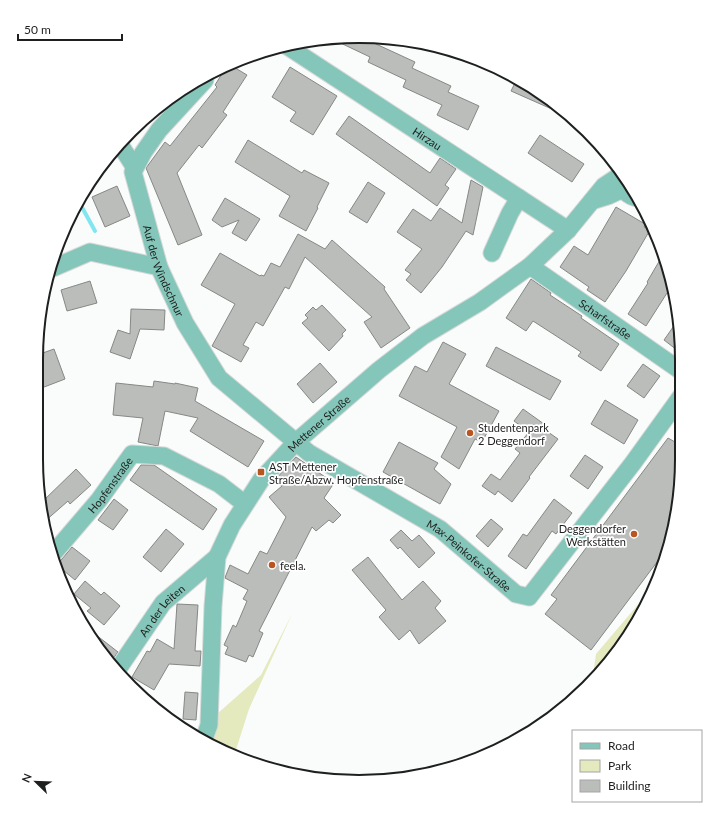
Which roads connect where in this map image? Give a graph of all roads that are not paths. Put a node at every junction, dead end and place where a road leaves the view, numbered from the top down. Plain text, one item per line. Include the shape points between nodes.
1 (293, 50) edge
2 (200, 86) edge
3 (123, 149) edge
4 (135, 168) junction
5 (620, 181) edge
6 (519, 198) junction
7 (568, 230) junction
8 (492, 253) dead end
9 (57, 266) edge
10 (530, 266) junction
11 (159, 267) junction
12 (675, 366) edge
13 (675, 405) edge
14 (296, 442) junction
15 (245, 504) junction
16 (57, 550) edge
17 (217, 557) junction
18 (120, 666) edge
19 (205, 735) edge

1 - 6 street, Hirzau
2 - 4 street via 159,130 142,153
3 - 4 street
4 - 11 street, Auf der Windschnur via 133,172
5 - 7 street, Mettener Straße via 608,196 592,201
6 - 7 street, Hirzau
6 - 8 street
7 - 10 street, Mettener Straße
9 - 11 street via 90,252
10 - 12 street, Scharfstraße
10 - 14 street, Mettener Straße via 480,302 423,336 379,370
11 - 14 street, Auf der Windschnur via 185,323 219,378
13 - 14 street, Max-Peinkofer-Straße via 529,597 516,594 440,529 309,453
14 - 15 street, Mettener Straße via 261,480
15 - 16 street, Hopfenstraße via 220,484 164,456 132,454 99,500
15 - 17 street, Mettener Straße
17 - 18 street, An der Leiten via 164,603
17 - 19 street, Mettener Straße via 209,725

